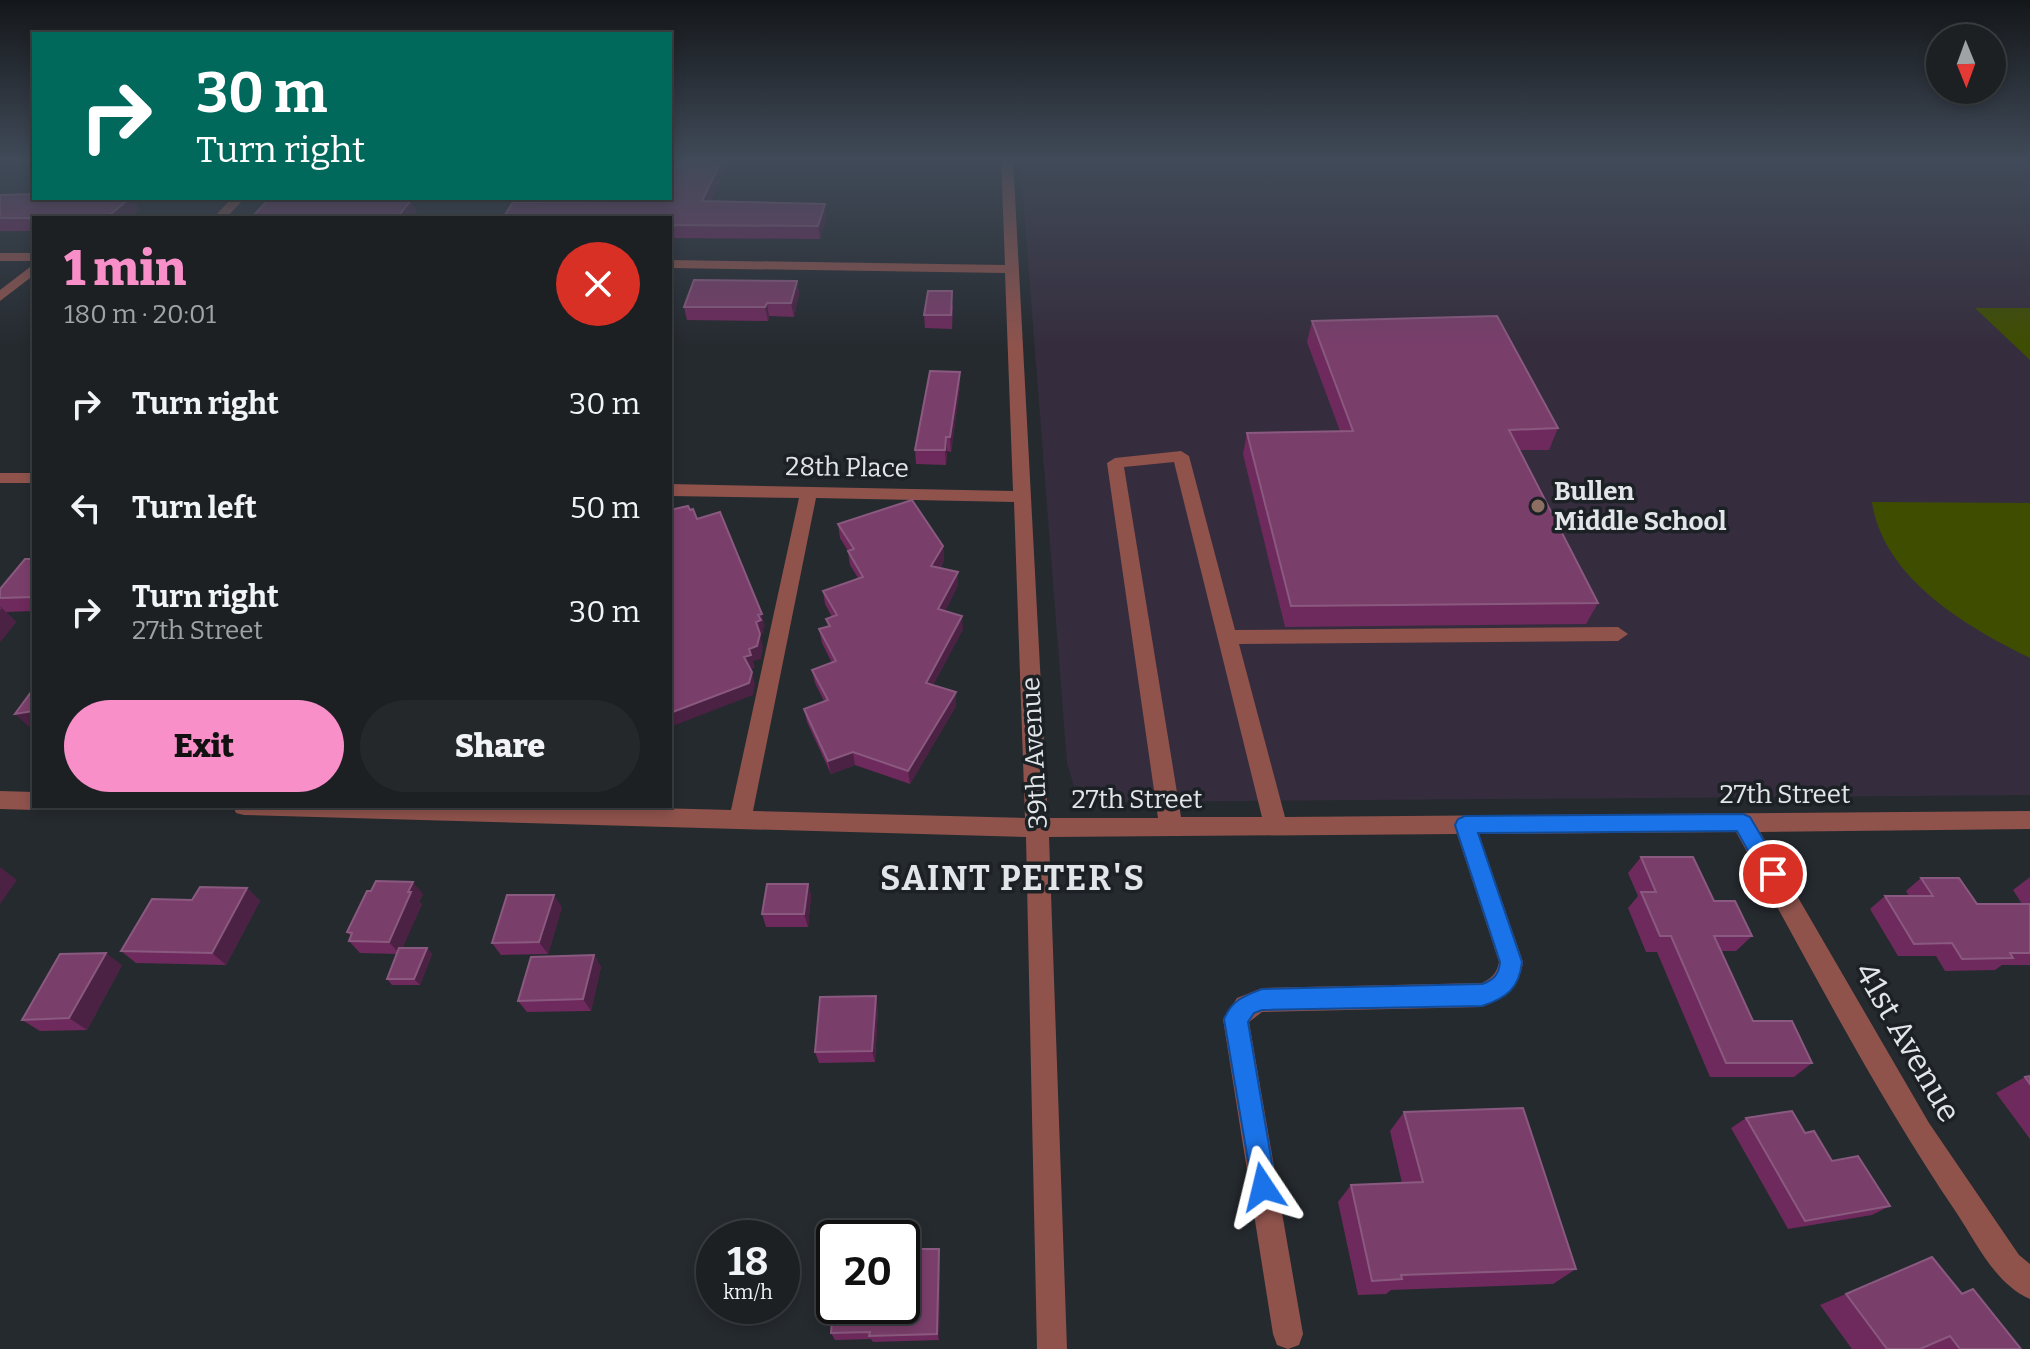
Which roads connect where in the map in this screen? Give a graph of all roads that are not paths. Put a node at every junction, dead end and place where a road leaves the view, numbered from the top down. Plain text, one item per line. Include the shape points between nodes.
1 (1010, 221) edge
2 (0, 257) edge
3 (32, 257) edge
4 (672, 264) edge
5 (1012, 269) junction
6 (32, 270) edge
7 (0, 297) edge
8 (0, 478) edge
9 (32, 478) edge
10 (672, 490) edge
11 (809, 492) junction
12 (1022, 497) junction
13 (1618, 634) dead end
14 (1227, 637) junction
15 (0, 800) edge
16 (32, 801) edge
17 (481, 808) edge
18 (740, 819) junction
19 (2030, 820) edge
20 (1743, 823) junction
21 (1465, 825) junction
22 (1276, 826) junction
23 (1171, 827) junction
24 (1037, 828) junction
25 (2030, 1284) edge
26 (1288, 1334) dead end
27 (1052, 1349) edge

1 - 5 street, 39th Avenue
2 - 3 street
4 - 5 street
5 - 12 street, 39th Avenue
6 - 7 street
8 - 9 street
10 - 11 street, 28th Place
11 - 12 street, 28th Place
11 - 18 street
12 - 24 street, 39th Avenue
13 - 14 street
14 - 22 street
14 - 23 street via 1181,456 1115,463
15 - 16 street
17 - 18 street, 27th Street
18 - 24 street, 27th Street
19 - 20 street, 27th Street
20 - 21 street, 27th Street
20 - 25 street, 41st Avenue via 1919,1133 2009,1265
21 - 22 street, 27th Street
21 - 26 street via 1511,962 1510,976 1498,990 1482,995 1262,1000 1246,1006 1236,1019
22 - 23 street, 27th Street
23 - 24 street, 27th Street
24 - 27 street, 39th Avenue

